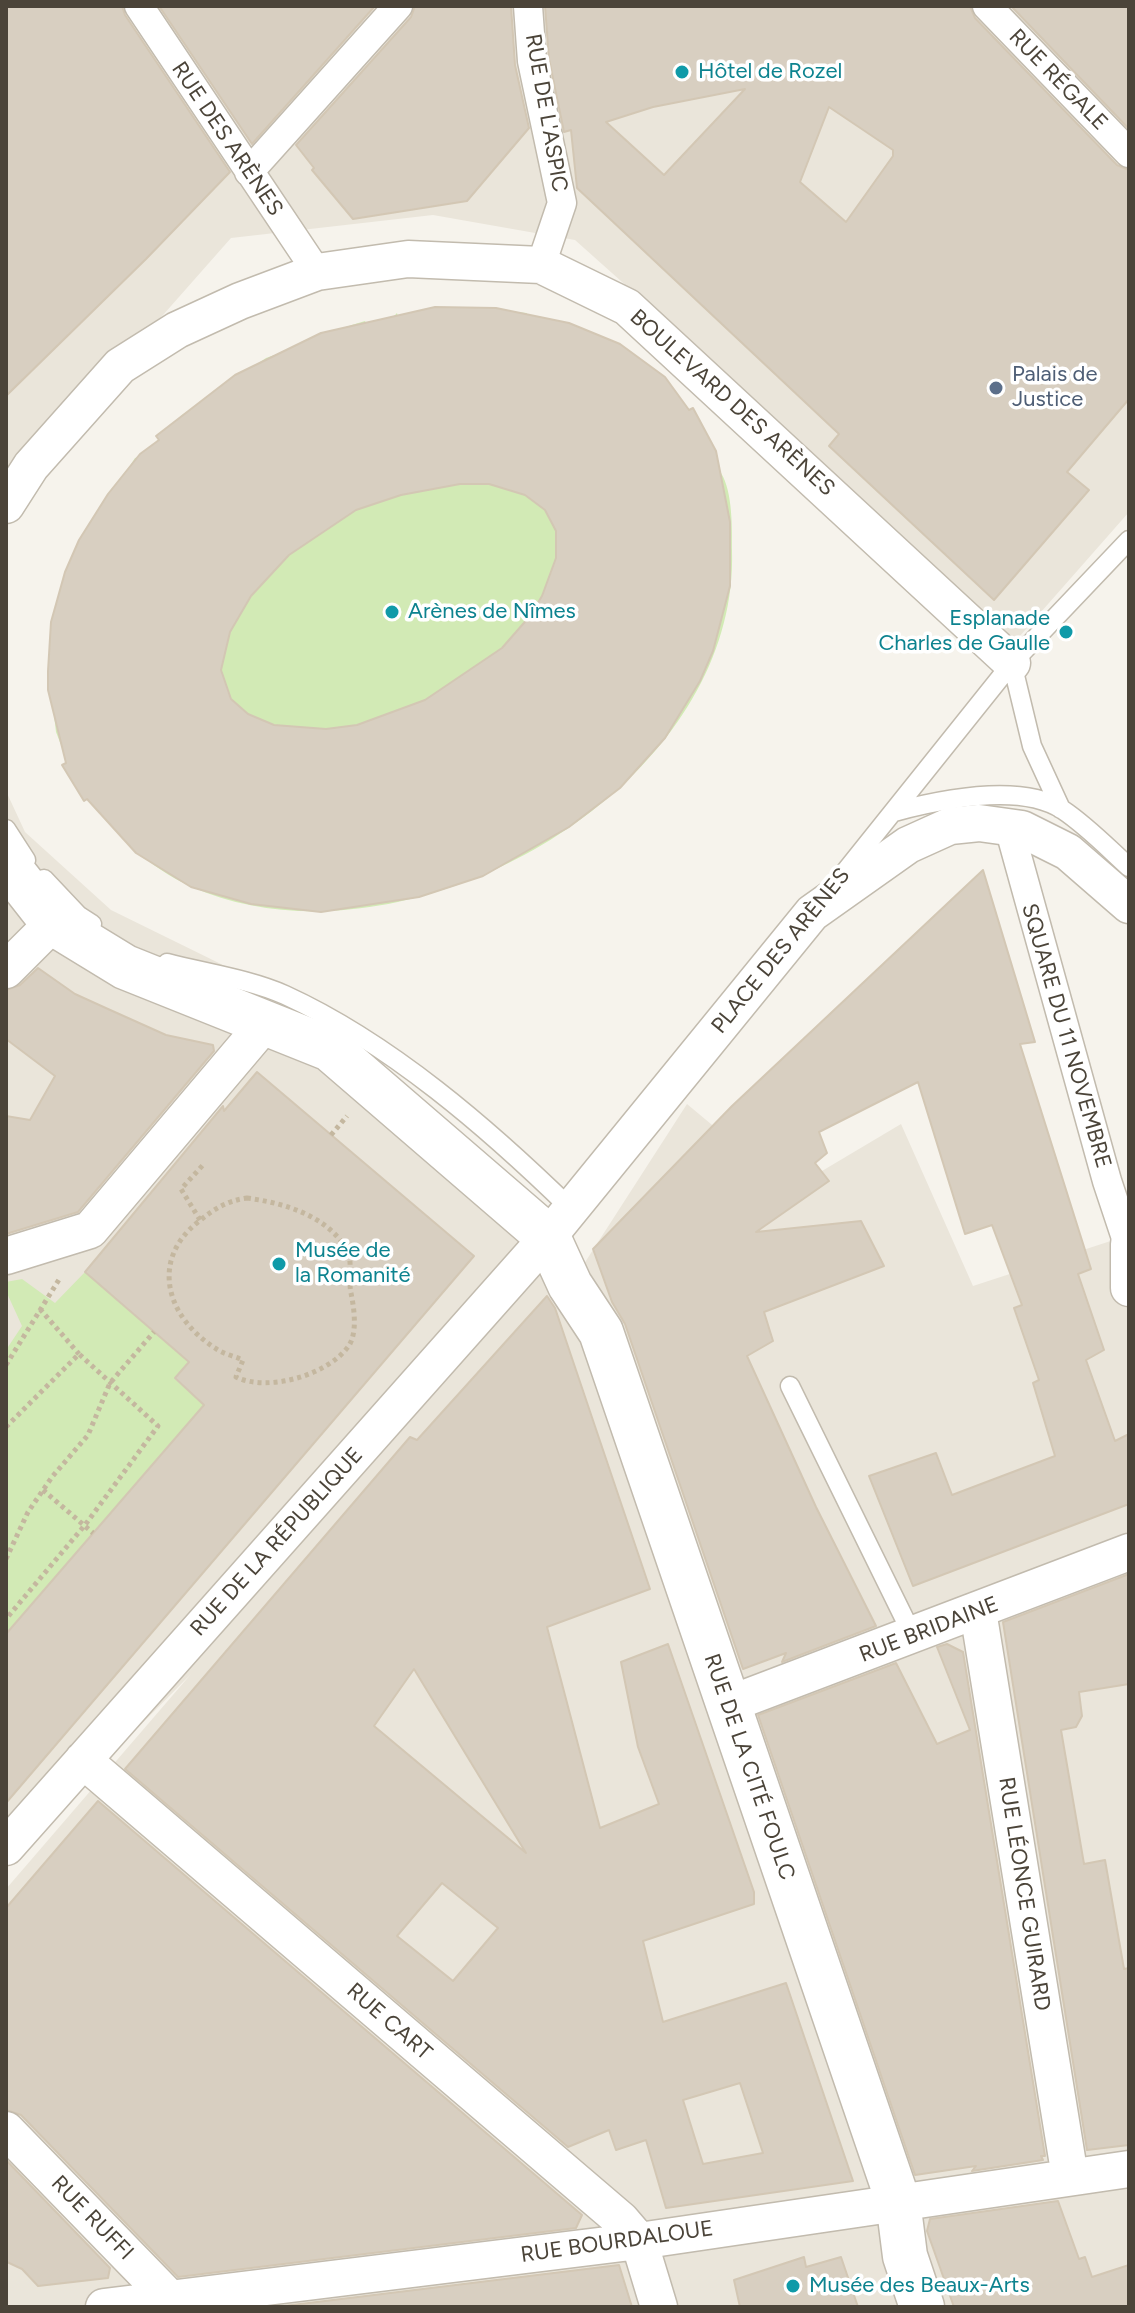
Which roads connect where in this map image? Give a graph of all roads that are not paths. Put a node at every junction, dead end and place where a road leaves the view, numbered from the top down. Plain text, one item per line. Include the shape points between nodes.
1 (139, 6) edge
2 (398, 6) edge
3 (528, 6) edge
4 (987, 6) edge
5 (1129, 153) edge
6 (249, 172) junction
7 (541, 265) junction
8 (317, 272) junction
9 (6, 505) edge
10 (1129, 540) edge
11 (1012, 663) junction
12 (1061, 809) junction
13 (894, 812) junction
14 (1009, 827) junction
15 (6, 829) edge
16 (6, 863) edge
17 (1129, 867) edge
18 (1129, 905) edge
19 (812, 913) junction
20 (53, 923) junction
21 (113, 937) dead end
22 (137, 951) dead end
23 (6, 970) edge
24 (267, 1021) junction
25 (560, 1223) junction
26 (1128, 1244) edge
27 (6, 1256) edge
28 (1129, 1288) edge
29 (790, 1386) dead end
30 (1129, 1552) edge
31 (978, 1611) junction
32 (913, 1636) junction
33 (727, 1705) junction
34 (83, 1760) junction
35 (6, 1847) edge
36 (6, 2130) edge
37 (1129, 2169) edge
38 (1070, 2177) junction
39 (898, 2201) junction
40 (639, 2241) junction
41 (174, 2302) edge
42 (104, 2307) edge
43 (659, 2307) edge
44 (922, 2307) edge

1 - 6 street, RUE DES ARÈNES
2 - 6 street
3 - 7 street, RUE DE L'ASPIC via 532,61 562,203
4 - 5 street, RUE RÉGALE
6 - 8 street, RUE DES ARÈNES
7 - 8 street, BOULEVARD DES ARÈNES via 408,259
7 - 11 street, BOULEVARD DES ARÈNES via 627,307
8 - 9 street, BOULEVARD DES ARÈNES via 177,330 120,366 31,466
10 - 11 lane, PLACE DES ARÈNES
11 - 12 lane via 1032,746
11 - 13 lane, PLACE DES ARÈNES
12 - 13 lane via 975,795
12 - 17 lane
13 - 19 lane, PLACE DES ARÈNES
14 - 18 street via 1068,852
14 - 19 street via 950,826 908,845
14 - 26 street, SQUARE DU 11 NOVEMBRE
15 - 21 lane via 16,849 78,915
16 - 20 street
19 - 25 street, PLACE DES ARÈNES
20 - 23 street
20 - 24 street via 125,967
22 - 25 lane via 281,994 352,1030 481,1127
24 - 25 street via 330,1049
24 - 27 street via 90,1230
25 - 33 street, RUE DE LA CITÉ FOULC via 570,1285 601,1332
25 - 34 street, RUE DE LA RÉPUBLIQUE
26 - 28 street
29 - 32 lane
30 - 31 street, RUE BRIDAINE
31 - 32 street, RUE BRIDAINE
31 - 38 street, RUE LÉONCE GUIRARD
32 - 33 street, RUE BRIDAINE
33 - 39 street, RUE DE LA CITÉ FOULC
34 - 35 street, RUE DE LA RÉPUBLIQUE
34 - 40 street, RUE CART
36 - 41 street, RUE RUFFI
37 - 38 street, RUE BOURDALOUE
38 - 39 street, RUE BOURDALOUE
39 - 40 street, RUE BOURDALOUE
39 - 44 street, RUE DE LA CITÉ FOULC via 905,2256
40 - 41 street, RUE BOURDALOUE
40 - 43 street, RUE CART
41 - 42 street, RUE BOURDALOUE

